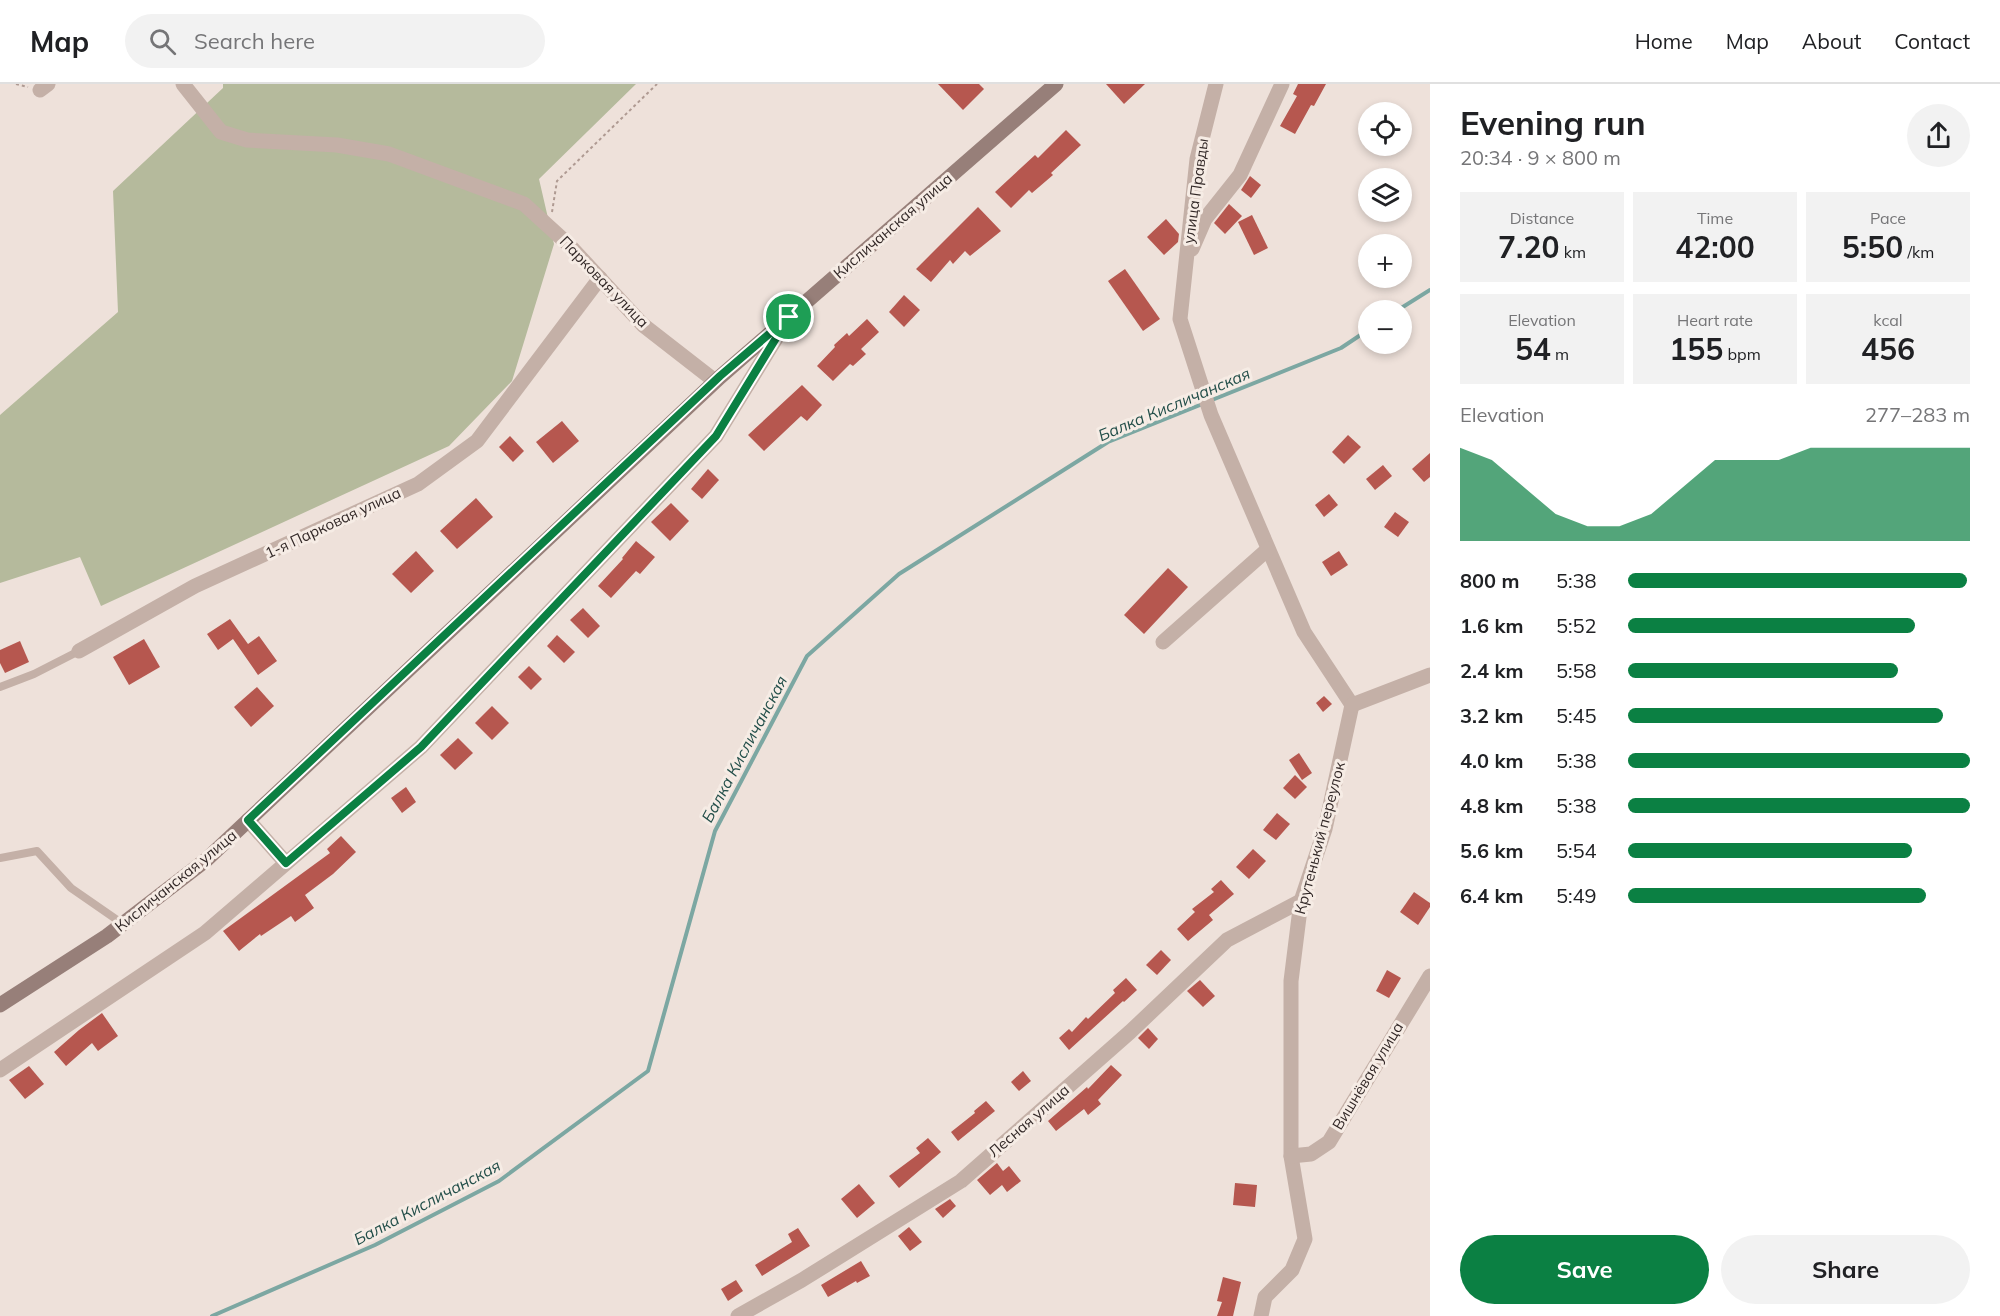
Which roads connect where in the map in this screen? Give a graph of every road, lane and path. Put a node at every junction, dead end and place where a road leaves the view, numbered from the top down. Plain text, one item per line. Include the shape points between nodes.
1 (183, 84) edge
2 (657, 84) edge
3 (1056, 84) edge
4 (1216, 84) edge
5 (1282, 84) edge
6 (550, 226) junction
7 (1186, 264) junction
8 (600, 278) junction
9 (789, 317) junction
10 (715, 381) junction
11 (1268, 549) junction
12 (1163, 642) dead end
13 (79, 651) joint
14 (1430, 675) edge
15 (0, 687) edge
16 (1352, 705) junction
17 (248, 820) junction
18 (0, 858) edge
19 (286, 863) junction
20 (1301, 901) junction
21 (123, 924) junction
22 (1430, 976) edge
23 (0, 1005) edge
24 (0, 1070) edge
25 (1291, 1156) junction
26 (738, 1316) edge
27 (1260, 1316) edge

1 - 6 street, Парковая улица via 221,132 247,140 337,145 389,154 524,204
2 - 6 path via 557,181
3 - 9 street, Кисличанская улица
4 - 7 street, улица Правды via 1197,159
5 - 7 street, улица Правды via 1240,175 1204,219
6 - 8 street, Парковая улица
7 - 11 street, улица Правды via 1180,319 1211,415
8 - 10 street, Парковая улица via 643,325
8 - 13 street, 1-я Парковая улица via 477,441 418,484 195,586
9 - 10 street, Кисличанская улица
9 - 19 street via 716,436 421,747
10 - 17 street, Кисличанская улица
11 - 12 street
11 - 16 street via 1304,632
13 - 15 lane, 1-я Парковая улица
14 - 16 street
16 - 20 street, Крутенький переулок via 1325,829
17 - 19 street
17 - 21 street, Кисличанская улица via 206,860
18 - 21 lane via 37,851 71,888
19 - 24 street via 204,933
20 - 25 street, Крутенький переулок via 1291,981
20 - 26 street, Лесная улица via 1227,940 1130,1032 961,1181
21 - 23 street, Кисличанская улица
22 - 25 street, Вишнёвая улица via 1329,1142 1311,1154
25 - 27 street, Крутенький переулок via 1305,1239 1292,1270 1265,1297

